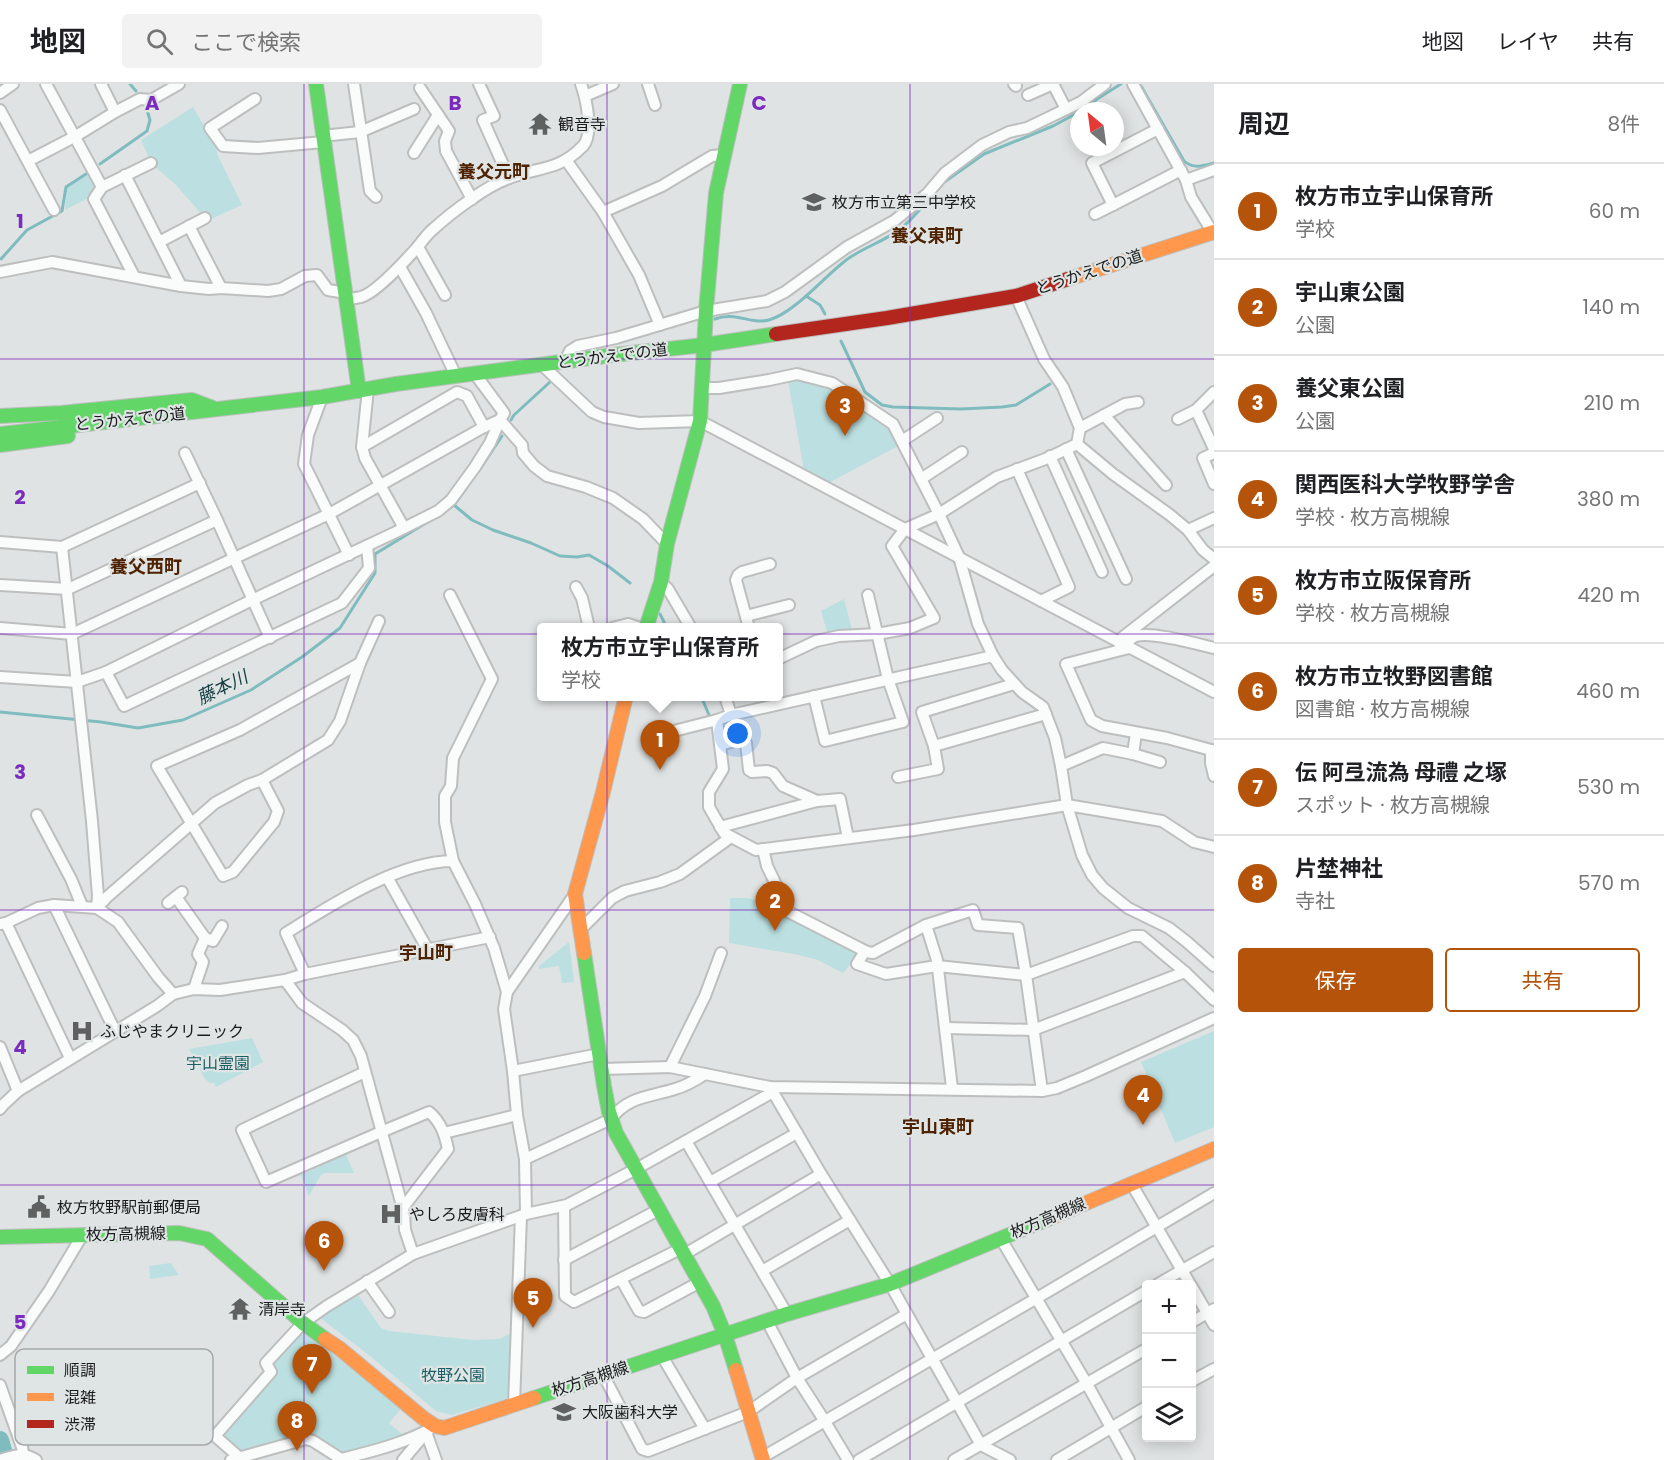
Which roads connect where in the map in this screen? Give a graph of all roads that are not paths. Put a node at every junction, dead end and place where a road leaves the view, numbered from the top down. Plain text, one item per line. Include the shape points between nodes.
1 (13, 84) edge
2 (46, 84) edge
3 (101, 84) edge
4 (179, 84) edge
5 (316, 84) edge
6 (354, 84) edge
7 (581, 84) edge
8 (613, 84) edge
9 (661, 84) edge
10 (740, 84) edge
11 (1105, 84) edge
12 (1133, 84) edge
13 (484, 86) edge
14 (649, 86) edge
15 (420, 88) dead end
16 (0, 93) edge
17 (1028, 95) dead end
18 (585, 96) junction
19 (255, 99) dead end
20 (655, 105) dead end
21 (414, 109) dead end
22 (1065, 109) junction
23 (0, 110) edge
24 (115, 112) junction
25 (438, 115) junction
26 (1158, 129) junction
27 (360, 132) junction
28 (76, 136) junction
29 (323, 139) junction
30 (414, 153) dead end
31 (724, 155) junction
32 (566, 160) junction
33 (28, 161) junction
34 (151, 163) dead end
35 (1214, 170) edge
36 (125, 175) junction
37 (1184, 175) junction
38 (509, 178) junction
39 (102, 187) junction
40 (376, 197) dead end
41 (472, 199) junction
42 (1113, 205) junction
43 (54, 210) dead end
44 (603, 212) junction
45 (1095, 214) dead end
46 (205, 218) dead end
47 (189, 226) junction
48 (1213, 232) edge
49 (159, 242) junction
50 (418, 247) junction
51 (400, 267) junction
52 (0, 272) edge
53 (134, 276) junction
54 (181, 286) junction
55 (221, 288) junction
56 (445, 295) dead end
57 (347, 296) junction
58 (1016, 296) junction
59 (706, 311) junction
60 (660, 325) junction
61 (704, 345) junction
62 (564, 363) junction
63 (542, 365) junction
64 (475, 374) junction
65 (456, 376) junction
66 (702, 387) junction
67 (363, 390) junction
68 (1214, 392) edge
69 (322, 398) junction
70 (1138, 402) dead end
71 (216, 410) junction
72 (1197, 410) junction
73 (1104, 415) junction
74 (0, 416) edge
75 (937, 418) dead end
76 (1178, 419) dead end
77 (500, 420) junction
78 (700, 421) junction
79 (484, 427) junction
80 (1080, 428) junction
81 (0, 434) edge
82 (902, 441) junction
83 (1077, 444) junction
84 (0, 445) edge
85 (362, 447) junction
86 (1066, 449) junction
87 (1214, 451) edge
88 (962, 452) dead end
89 (185, 453) dead end
90 (1050, 456) junction
91 (1017, 469) junction
92 (921, 479) junction
93 (200, 483) junction
94 (1214, 484) edge
95 (1166, 485) dead end
96 (380, 486) junction
97 (329, 514) junction
98 (939, 514) junction
99 (1214, 518) edge
100 (217, 520) junction
101 (404, 528) junction
102 (905, 529) junction
103 (1188, 530) junction
104 (0, 542) edge
105 (667, 544) junction
106 (367, 546) junction
107 (62, 547) junction
108 (349, 555) junction
109 (959, 557) junction
110 (235, 558) junction
111 (1214, 559) edge
112 (770, 564) dead end
113 (1214, 566) edge
114 (1102, 572) dead end
115 (1126, 579) dead end
116 (661, 582) junction
117 (0, 585) edge
118 (576, 587) dead end
119 (68, 589) junction
120 (450, 595) dead end
121 (868, 595) dead end
122 (252, 600) junction
123 (1041, 601) junction
124 (789, 605) dead end
125 (746, 616) junction
126 (379, 621) dead end
127 (588, 623) edge
128 (647, 623) edge
129 (689, 623) edge
130 (748, 623) edge
131 (0, 628) edge
132 (72, 634) junction
133 (877, 634) junction
134 (270, 638) junction
135 (1123, 643) junction
136 (1214, 648) edge
137 (993, 656) junction
138 (783, 657) edge
139 (360, 663) junction
140 (106, 672) junction
141 (0, 677) edge
142 (888, 679) junction
143 (77, 682) junction
144 (1014, 684) junction
145 (1214, 692) edge
146 (814, 696) junction
147 (625, 701) edge
148 (727, 701) edge
149 (1046, 714) junction
150 (731, 715) junction
151 (717, 720) junction
152 (666, 733) dead end
153 (1136, 733) junction
154 (720, 745) junction
155 (934, 746) junction
156 (1213, 750) edge
157 (1133, 754) junction
158 (1160, 762) dead end
159 (1061, 766) junction
160 (1214, 776) edge
161 (898, 777) dead end
162 (262, 780) junction
163 (817, 801) junction
164 (1067, 805) junction
165 (37, 815) dead end
166 (190, 824) junction
167 (720, 826) junction
168 (731, 837) junction
169 (848, 838) junction
170 (1214, 847) edge
171 (763, 849) junction
172 (453, 861) junction
173 (387, 877) junction
174 (575, 894) junction
175 (175, 897) dead end
176 (54, 905) junction
177 (82, 906) junction
178 (97, 908) junction
179 (3, 924) edge
180 (926, 925) junction
181 (222, 926) dead end
182 (580, 930) junction
183 (490, 937) junction
184 (205, 938) junction
185 (428, 950) junction
186 (865, 951) junction
187 (721, 953) dead end
188 (937, 966) junction
189 (1214, 966) edge
190 (1185, 972) junction
191 (305, 974) junction
192 (1026, 975) junction
193 (285, 980) junction
194 (194, 988) junction
195 (507, 992) junction
196 (172, 994) junction
197 (1214, 1000) edge
198 (1214, 1018) edge
199 (946, 1028) junction
200 (1033, 1030) junction
201 (116, 1031) junction
202 (0, 1047) edge
203 (600, 1054) junction
204 (70, 1058) junction
205 (670, 1067) junction
206 (602, 1069) junction
207 (513, 1071) junction
208 (365, 1072) junction
209 (705, 1074) junction
210 (952, 1088) junction
211 (771, 1089) junction
212 (1042, 1090) junction
213 (18, 1091) junction
214 (0, 1109) edge
215 (517, 1115) junction
216 (611, 1119) junction
217 (381, 1132) junction
218 (444, 1133) junction
219 (797, 1133) junction
220 (686, 1141) junction
221 (1214, 1149) edge
222 (525, 1159) junction
223 (636, 1169) junction
224 (821, 1174) junction
225 (710, 1182) junction
226 (1131, 1183) junction
227 (1214, 1193) edge
228 (564, 1206) junction
229 (402, 1209) junction
230 (660, 1209) junction
231 (524, 1215) junction
232 (850, 1220) junction
233 (735, 1225) junction
234 (1157, 1227) junction
235 (84, 1234) junction
236 (0, 1237) edge
237 (1001, 1239) junction
238 (683, 1251) junction
239 (1214, 1252) edge
240 (413, 1254) junction
241 (564, 1260) junction
242 (762, 1271) junction
243 (1182, 1271) junction
244 (621, 1279) junction
245 (1165, 1280) edge
246 (1187, 1280) edge
247 (367, 1281) junction
248 (700, 1282) junction
249 (890, 1284) junction
250 (1142, 1293) edge
251 (1196, 1293) edge
252 (1037, 1299) junction
253 (1210, 1311) edge
254 (388, 1312) dead end
255 (787, 1314) junction
256 (907, 1314) junction
257 (1196, 1319) edge
258 (767, 1321) junction
259 (303, 1323) junction
260 (1214, 1325) edge
261 (725, 1335) junction
262 (1061, 1340) junction
263 (1142, 1350) edge
264 (0, 1355) edge
265 (662, 1356) junction
266 (932, 1358) junction
267 (1214, 1368) edge
268 (606, 1374) junction
269 (797, 1378) junction
270 (1196, 1379) edge
271 (1087, 1383) junction
272 (0, 1385) edge
273 (957, 1402) junction
274 (514, 1404) junction
275 (1142, 1409) edge
276 (748, 1412) junction
277 (825, 1420) junction
278 (15, 1427) edge
279 (1111, 1428) junction
280 (430, 1429) junction
281 (705, 1430) junction
282 (981, 1445) junction
283 (21, 1456) edge
284 (763, 1458) edge
285 (235, 1459) edge
286 (0, 1460) edge
287 (36, 1460) edge
288 (403, 1460) edge
289 (436, 1460) edge
290 (848, 1460) edge
291 (860, 1460) edge
292 (954, 1460) edge
293 (1010, 1460) edge
294 (1057, 1460) edge
295 (1129, 1460) edge

1 - 16 street
2 - 28 street
3 - 24 street
4 - 24 street via 151,100 140,99
5 - 29 street
6 - 27 street
7 - 18 street
8 - 18 street
9 - 14 street
10 - 31 street
11 - 22 street
12 - 26 street
13 - 38 street via 494,116 483,120
14 - 20 street
15 - 25 street
17 - 22 street via 1053,84
18 - 32 street via 587,139
19 - 29 street via 210,128 223,146 258,148
21 - 27 street
22 - 59 street via 982,145 945,173 894,222 847,247 785,292 767,301
23 - 33 street
24 - 28 street
25 - 30 street
25 - 41 street via 449,131 446,152
26 - 37 street
26 - 42 street via 1092,163
27 - 29 street
27 - 40 street via 370,191
28 - 33 street
28 - 39 street
29 - 57 street
31 - 44 street via 712,156 662,186
31 - 59 street via 716,193
32 - 38 street
32 - 44 street
33 - 43 street
34 - 36 street
35 - 37 street
36 - 39 street
36 - 49 street
37 - 42 street
37 - 48 street via 1191,197
38 - 41 street
39 - 53 street via 94,199
41 - 50 street
42 - 45 street
44 - 60 street via 639,275
46 - 47 street
47 - 49 street
47 - 55 street
48 - 58 street, とうかえでの道
49 - 54 street
50 - 51 street
50 - 56 street
51 - 57 street via 363,297
51 - 65 street
52 - 53 street via 52,262
53 - 54 street
54 - 55 street
55 - 57 street via 268,291 317,274 328,290
57 - 67 street
58 - 61 street, とうかえでの道
58 - 80 street
59 - 60 street
59 - 61 street
60 - 62 street via 578,346
61 - 62 street, とうかえでの道
61 - 66 street
62 - 63 street, とうかえでの道
63 - 64 street, とうかえでの道
63 - 78 street via 592,412 604,417 639,423
64 - 65 street, とうかえでの道
64 - 77 street via 504,413
65 - 67 street, とうかえでの道
66 - 78 street
66 - 82 street via 719,388 797,374 832,383 893,424
67 - 69 street, とうかえでの道
67 - 85 street
68 - 72 street
69 - 71 street, とうかえでの道
69 - 97 street via 308,435 304,464
70 - 73 street
71 - 74 street via 192,400
71 - 81 street, とうかえでの道
71 - 84 street via 172,422
72 - 76 street
72 - 87 street
73 - 80 street
73 - 95 street
75 - 82 street
77 - 79 street
77 - 101 street via 480,459 451,500
77 - 105 street via 522,446 523,453 547,476 613,498 643,519
78 - 102 street
78 - 105 street
79 - 85 street via 467,396 457,392
79 - 96 street
80 - 83 street
82 - 92 street
83 - 86 street
83 - 103 street
85 - 96 street
86 - 90 street
86 - 115 street
87 - 94 street via 1203,458
88 - 92 street
89 - 93 street
90 - 91 street
90 - 114 street
91 - 98 street via 997,477
91 - 123 street via 1069,587
92 - 98 street
93 - 100 street
93 - 107 street
96 - 97 street
96 - 101 street
97 - 108 street
97 - 110 street
98 - 102 street
98 - 109 street
99 - 103 street
100 - 110 street
100 - 119 street
101 - 106 street
102 - 109 street
102 - 133 street via 892,546 934,618 910,628
103 - 111 street
104 - 107 street
105 - 116 street
106 - 108 street
106 - 134 street via 369,568 342,603
107 - 119 street
108 - 122 street
109 - 123 street
109 - 137 street via 978,624
110 - 122 street
110 - 132 street
112 - 125 street via 738,575
113 - 135 street
116 - 128 street
116 - 129 street
117 - 119 street
118 - 127 street
119 - 132 street
120 - 172 street via 492,679 453,758 451,786 445,796 445,822
121 - 133 street
122 - 134 street
122 - 140 street
123 - 135 street
124 - 125 street
125 - 130 street
126 - 139 street
131 - 132 street
132 - 143 street
133 - 138 street via 816,641
133 - 142 street
134 - 140 street via 124,706
135 - 136 street via 1142,635
135 - 145 street
135 - 153 street via 1066,663 1091,720
137 - 142 street
137 - 144 street
139 - 162 street via 340,721 328,740
139 - 166 street via 240,730 157,766
140 - 143 street
141 - 143 street
142 - 146 street
142 - 146 street via 903,722 825,741
143 - 178 street via 93,828
144 - 149 street via 1043,707
144 - 155 street via 922,712
146 - 150 street
147 - 174 street
148 - 150 street
149 - 155 street
149 - 159 street
150 - 151 street
151 - 152 street
151 - 154 street
153 - 156 street
153 - 157 street
154 - 163 street via 742,739 746,743 749,770 773,773 783,786
154 - 167 street via 723,769 709,792 709,807
155 - 161 street via 938,769
156 - 160 street
157 - 158 street
157 - 159 street via 1103,748
159 - 164 street
162 - 166 street via 215,803
162 - 166 street via 278,811 233,872 223,876
163 - 167 street
163 - 169 street via 840,799
164 - 169 street
164 - 170 street via 1162,821 1194,842
164 - 189 street via 1083,855 1103,888 1128,908 1169,928
165 - 177 street
166 - 178 street
167 - 168 street
168 - 171 street via 756,850
168 - 182 street via 680,874 612,898
169 - 171 street
171 - 186 street via 783,899 779,907
172 - 173 street via 440,861
172 - 183 street
173 - 185 street
173 - 191 street via 286,933
174 - 182 street
174 - 195 street
175 - 184 street
176 - 177 street
176 - 179 street
176 - 201 street
177 - 178 street
178 - 196 street via 117,922
179 - 204 street
180 - 186 street via 873,953
180 - 188 street
180 - 192 street via 973,910 978,925 1018,928
181 - 184 street via 213,941
182 - 203 street
183 - 185 street
183 - 195 street
184 - 194 street via 198,954 203,962
185 - 191 street
186 - 188 street via 857,964 886,974
187 - 205 street
188 - 192 street
188 - 199 street
190 - 192 street via 1142,936 1132,936
190 - 197 street
190 - 200 street
191 - 193 street
192 - 200 street
193 - 194 street via 220,990
193 - 208 street via 302,1003 353,1040
194 - 196 street
195 - 207 street via 504,1009
196 - 201 street
198 - 212 street via 1086,1076
199 - 200 street
199 - 210 street
200 - 212 street
201 - 204 street
202 - 213 street
203 - 206 street
203 - 207 street
204 - 213 street
205 - 206 street
205 - 209 street
206 - 216 street
207 - 215 street
208 - 217 street
208 - 217 street via 242,1130 266,1182
209 - 211 street
209 - 216 street via 677,1089 630,1102
210 - 211 street
210 - 212 street
211 - 219 street
211 - 220 street
213 - 214 street
215 - 218 street
215 - 222 street
216 - 222 street
216 - 223 street
217 - 218 street via 429,1112
217 - 229 street
218 - 229 street via 448,1149
219 - 224 street
219 - 225 street
220 - 223 street
220 - 225 street
221 - 226 street, 枚方高槻線
222 - 231 street
223 - 228 street
223 - 230 street
224 - 232 street
224 - 233 street
225 - 233 street
226 - 234 street
226 - 237 street, 枚方高槻線
227 - 234 street
228 - 231 street
228 - 241 street
229 - 240 street
230 - 238 street
230 - 241 street
231 - 240 street
231 - 274 street
232 - 242 street
232 - 249 street
233 - 238 street
233 - 242 street
234 - 243 street
234 - 252 street
235 - 236 street, 枚方高槻線
235 - 259 street, 枚方高槻線 via 179,1233 207,1239
235 - 264 street via 11,1346
237 - 249 street, 枚方高槻線
237 - 252 street
238 - 244 street
238 - 248 street
239 - 243 street
240 - 247 street
241 - 244 street via 565,1296 574,1302
242 - 255 street
243 - 245 street
243 - 246 street
244 - 248 street via 639,1311 644,1312
247 - 254 street
247 - 259 street
248 - 261 street
249 - 255 street, 枚方高槻線
249 - 256 street
250 - 262 street
251 - 253 street
252 - 262 street
252 - 266 street
253 - 257 street
253 - 260 street
255 - 258 street, 枚方高槻線
256 - 266 street
256 - 269 street
258 - 261 street, 枚方高槻線
258 - 269 street
259 - 280 street, 枚方高槻線 via 423,1418
259 - 285 street via 266,1363 271,1372 215,1436
261 - 265 street, 枚方高槻線
261 - 276 street
262 - 271 street
262 - 273 street
263 - 271 street
265 - 268 street, 枚方高槻線
265 - 281 street
266 - 273 street
266 - 277 street
267 - 270 street
268 - 274 street, 枚方高槻線
268 - 281 street via 606,1382 642,1449 648,1451
269 - 276 street
269 - 277 street
271 - 279 street
271 - 282 street
272 - 278 street
273 - 282 street
273 - 291 street
274 - 280 street, 枚方高槻線 via 453,1426
275 - 279 street
276 - 281 street
276 - 284 street
277 - 284 street
277 - 290 street
279 - 294 street
279 - 295 street
280 - 285 street via 341,1459 306,1439
280 - 288 street
280 - 289 street
282 - 292 street
282 - 293 street
283 - 286 street
283 - 287 street

